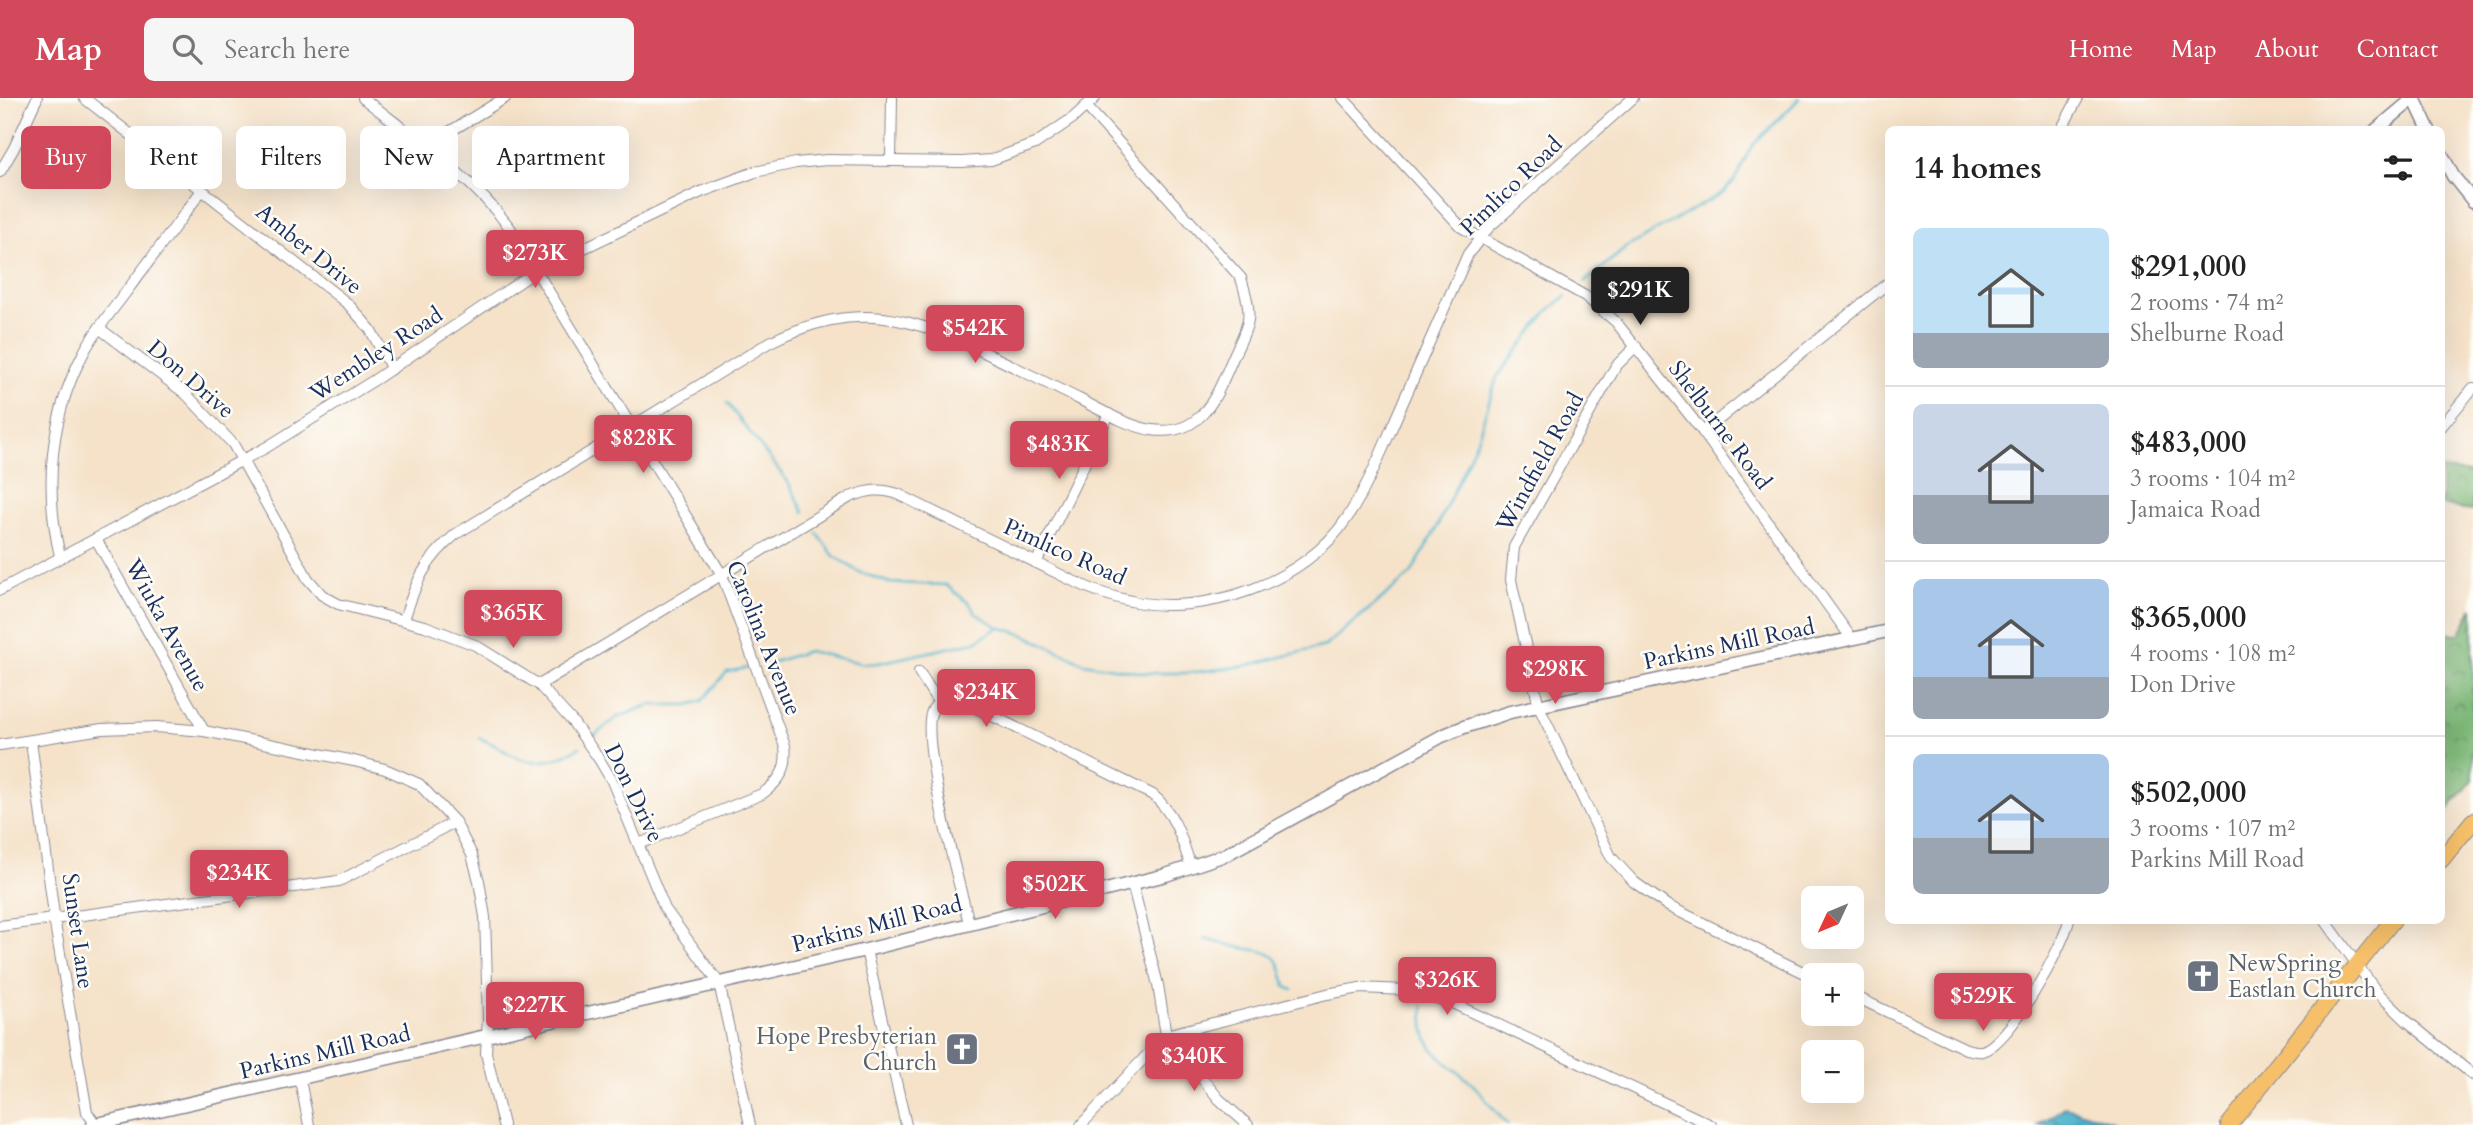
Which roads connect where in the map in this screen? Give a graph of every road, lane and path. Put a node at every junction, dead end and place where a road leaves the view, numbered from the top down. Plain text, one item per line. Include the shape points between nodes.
1 (37, 98) edge
2 (84, 98) edge
3 (363, 98) edge
4 (505, 98) edge
5 (892, 98) edge
6 (1095, 98) edge
7 (1633, 98) edge
8 (2078, 98) edge
9 (2414, 98) edge
10 (1348, 100) edge
11 (1086, 106) junction
12 (399, 126) edge
13 (2063, 126) edge
14 (2381, 126) edge
15 (2427, 126) edge
16 (458, 127) edge
17 (891, 160) junction
18 (2445, 161) edge
19 (0, 172) edge
20 (458, 175) edge
21 (202, 190) junction
22 (2473, 201) edge
23 (1480, 238) junction
24 (536, 271) junction
25 (1885, 285) edge
26 (99, 328) junction
27 (1636, 346) junction
28 (392, 369) junction
29 (2473, 388) edge
30 (1109, 414) junction
31 (2445, 422) edge
32 (631, 427) junction
33 (1703, 432) junction
34 (243, 460) junction
35 (96, 539) junction
36 (60, 556) junction
37 (1036, 563) junction
38 (722, 575) junction
39 (0, 590) edge
40 (404, 620) junction
41 (1885, 632) edge
42 (1852, 639) junction
43 (919, 672) dead end
44 (539, 685) junction
45 (939, 703) junction
46 (1539, 707) junction
47 (204, 731) junction
48 (32, 741) junction
49 (0, 745) edge
50 (2473, 821) edge
51 (455, 822) junction
52 (639, 844) junction
53 (2445, 855) edge
54 (1191, 867) junction
55 (1132, 883) junction
56 (55, 919) junction
57 (969, 923) junction
58 (2068, 924) edge
59 (2328, 924) edge
60 (2390, 924) edge
61 (0, 926) edge
62 (866, 950) junction
63 (2358, 964) junction
64 (1801, 971) edge
65 (719, 983) junction
66 (1864, 1001) edge
67 (1166, 1035) junction
68 (487, 1036) junction
69 (2473, 1074) edge
70 (300, 1080) junction
71 (95, 1125) edge
72 (309, 1125) edge
73 (503, 1125) edge
74 (750, 1125) edge
75 (906, 1125) edge
76 (1081, 1125) edge
77 (1248, 1125) edge
78 (1711, 1125) edge
79 (2229, 1125) edge

1 - 19 street
2 - 21 street, Amber Drive
3 - 12 street, Carolina Avenue
4 - 16 street
5 - 17 street
6 - 11 street, Wembley Road
7 - 23 street, Pimlico Road
8 - 13 street
9 - 14 street
9 - 15 street
10 - 23 street, Shelburne Road via 1461,227
11 - 17 street, Wembley Road via 1035,144 991,160
11 - 30 street via 1231,264 1241,278 1248,311 1248,323 1216,396 1201,416 1177,429 1162,431
17 - 24 street, Wembley Road via 827,160 755,172 666,208
18 - 22 street
20 - 24 street, Carolina Avenue via 490,202
21 - 26 street
21 - 28 street, Amber Drive via 348,304 370,329
23 - 27 street, Shelburne Road via 1585,296
23 - 37 street, Pimlico Road via 1468,254 1383,450 1351,512 1332,537 1305,560 1255,589 1192,604 1132,602 1098,592
24 - 28 street, Wembley Road
24 - 32 street, Carolina Avenue
25 - 33 street
26 - 34 street, Don Drive via 197,403
26 - 36 street via 73,376 54,439 50,491
27 - 33 street, Shelburne Road
27 - 46 street, Windfield Road via 1616,366 1514,547 1511,580
28 - 34 street, Wembley Road
29 - 31 street
30 - 32 street via 950,335 910,322 846,317 793,330 769,342
30 - 37 street
32 - 38 street, Carolina Avenue
32 - 40 street via 440,547 423,569
33 - 42 street, Shelburne Road
34 - 35 street, Wembley Road
34 - 40 street, Don Drive via 315,589 338,604
35 - 36 street, Wembley Road
35 - 47 street, Wiuka Avenue
36 - 39 street, Wembley Road
37 - 38 street, Pimlico Road via 898,494 877,489 850,496
38 - 44 street, Pimlico Road
38 - 52 street, Carolina Avenue via 785,746 784,771 762,794
40 - 44 street, Don Drive via 475,645
41 - 42 street, Parkins Mill Road
42 - 46 street, Parkins Mill Road
43 - 45 street
44 - 52 street, Don Drive via 599,759
45 - 54 street via 960,699 1153,795 1174,818
45 - 57 street via 929,725 933,764
46 - 54 street, Parkins Mill Road via 1510,712 1442,736 1265,835
46 - 64 street, Windfield Road via 1611,857 1634,882 1692,919
47 - 48 street via 102,729
47 - 51 street via 385,769 419,784
48 - 49 street
48 - 56 street, Sunset Lane
50 - 53 main road
51 - 56 street via 339,881
51 - 68 street via 472,855 485,917
52 - 65 street, Don Drive via 666,909
54 - 55 street, Parkins Mill Road
55 - 57 street, Parkins Mill Road
55 - 67 street
56 - 61 street
56 - 71 street, Sunset Lane via 88,1112
57 - 62 street, Parkins Mill Road
58 - 66 street via 2017,1019 1982,1051 1945,1040
59 - 63 street
60 - 63 main road
62 - 65 street, Parkins Mill Road
62 - 75 street
63 - 69 street via 2376,991 2407,1021
63 - 79 main road
65 - 68 street, Parkins Mill Road
65 - 74 street, Don Drive
67 - 76 street
67 - 77 street via 1219,1099
67 - 78 street via 1327,993 1360,988 1422,993 1469,1009
68 - 70 street, Parkins Mill Road
68 - 73 street via 486,1053
70 - 71 street, Parkins Mill Road
70 - 72 street

